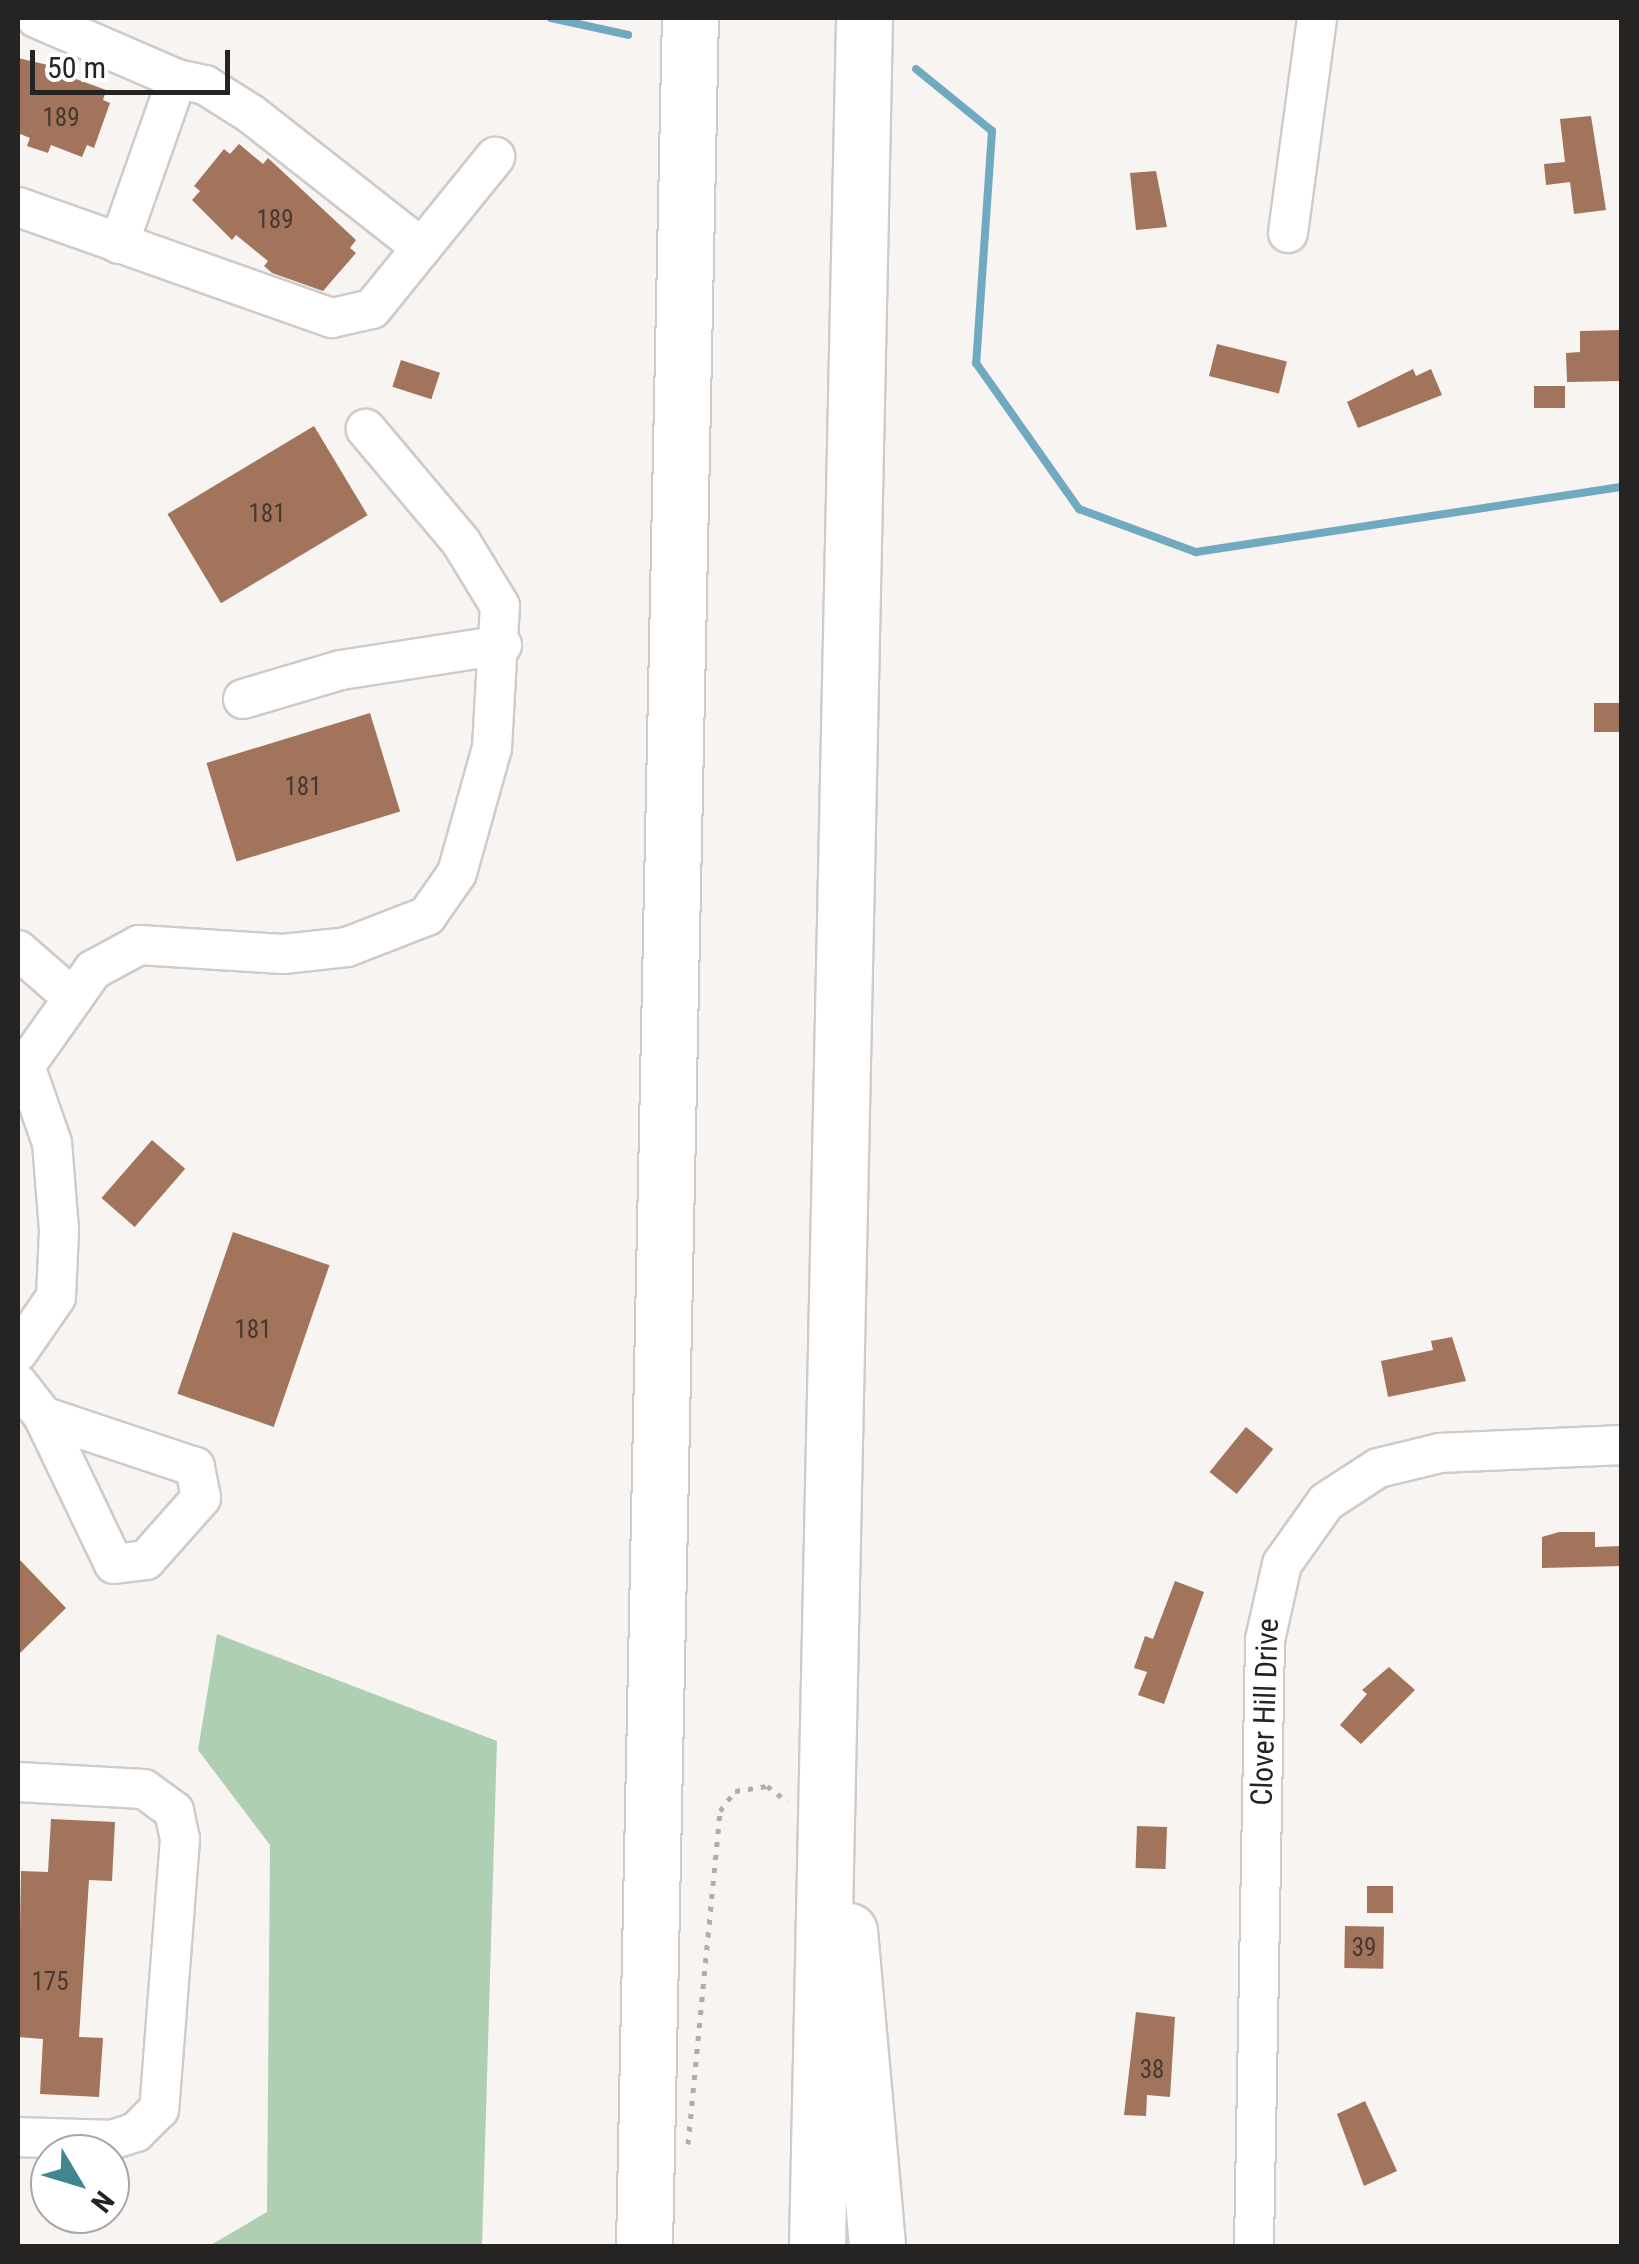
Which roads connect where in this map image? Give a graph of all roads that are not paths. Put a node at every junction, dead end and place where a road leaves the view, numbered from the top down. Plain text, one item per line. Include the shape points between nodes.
1 (36, 18) edge
2 (690, 18) edge
3 (864, 18) edge
4 (1317, 18) edge
5 (176, 79) junction
6 (495, 157) dead end
7 (18, 206) edge
8 (1288, 233) dead end
9 (119, 244) junction
10 (422, 248) junction
11 (366, 429) dead end
12 (502, 645) junction
13 (242, 699) dead end
14 (18, 950) edge
15 (73, 998) junction
16 (21, 1064) edge
17 (18, 1352) edge
18 (18, 1384) edge
19 (43, 1416) junction
20 (1622, 1445) edge
21 (825, 1779) junction
22 (18, 1782) edge
23 (652, 1935) junction
24 (18, 2136) edge
25 (623, 2246) edge
26 (644, 2246) edge
27 (817, 2246) edge
28 (877, 2246) edge
29 (1254, 2246) edge

1 - 5 street
2 - 23 highway
3 - 21 highway
4 - 8 street
5 - 9 street
5 - 10 street via 206,85 251,114
6 - 10 street
7 - 9 street
9 - 10 street via 332,318 372,309
11 - 12 street via 461,542 500,606
12 - 13 street via 341,670
12 - 15 street via 479,804 456,873 428,916 347,947 299,952 139,946 93,970
14 - 15 street
15 - 16 street
16 - 17 street via 52,1143 59,1230 56,1297
18 - 19 street
19 - 19 street via 114,1564 146,1560 200,1498 196,1467
20 - 29 street, Clover Hill Drive via 1440,1453 1392,1462 1326,1502 1282,1564 1265,1640
21 - 27 highway
21 - 28 highway via 858,1987
22 - 24 street via 144,1789 174,1811 180,1839 159,2110 136,2132 112,2140
23 - 25 highway
23 - 26 highway

